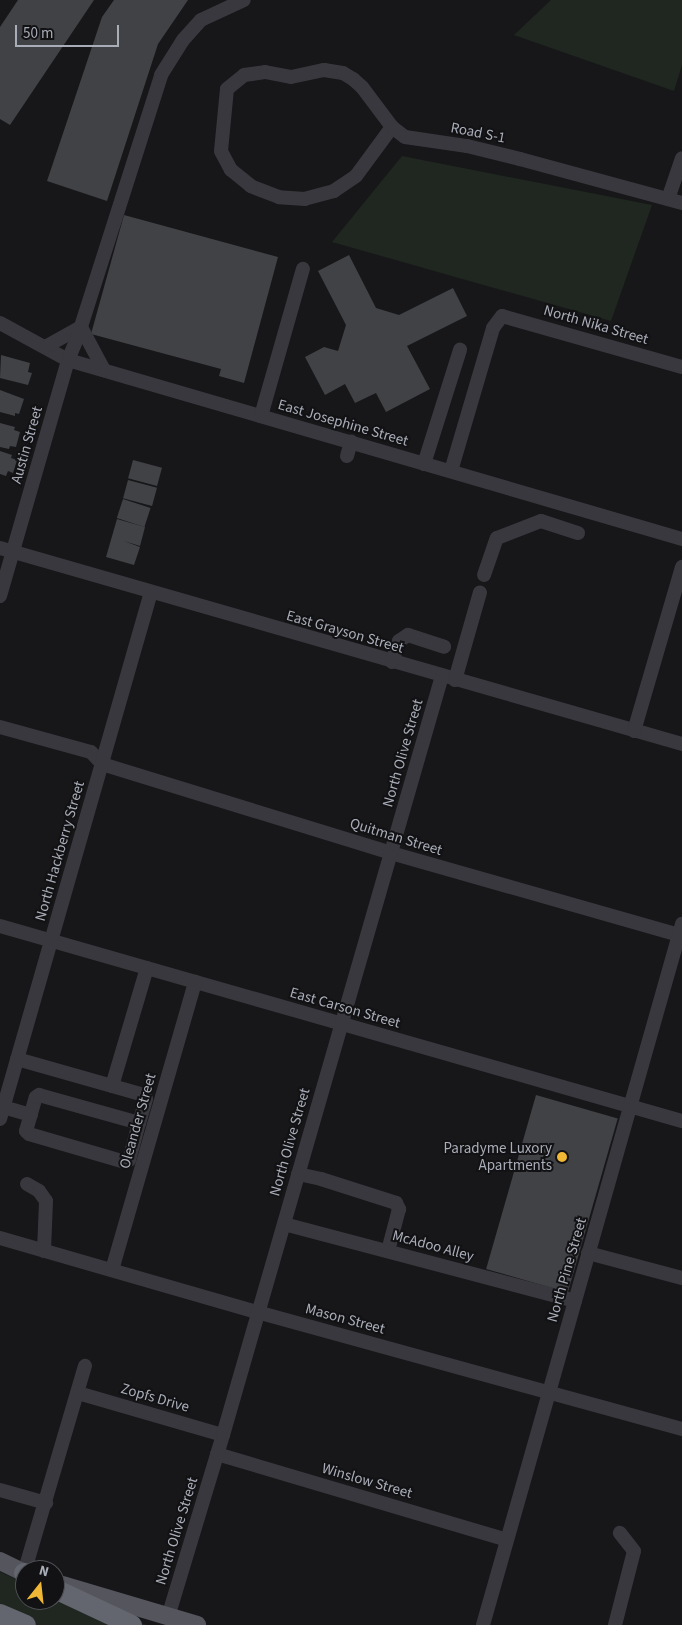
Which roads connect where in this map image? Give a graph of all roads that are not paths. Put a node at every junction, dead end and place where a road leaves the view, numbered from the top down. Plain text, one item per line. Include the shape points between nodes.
1 (244, 0) edge
2 (392, 128) junction
3 (682, 158) edge
4 (668, 199) junction
5 (682, 203) edge
6 (302, 268) dead end
7 (0, 323) edge
8 (81, 327) junction
9 (46, 347) junction
10 (460, 350) dead end
11 (68, 360) junction
12 (682, 367) edge
13 (104, 370) junction
14 (261, 416) junction
15 (351, 442) junction
16 (347, 456) dead end
17 (424, 464) junction
18 (451, 471) junction
19 (568, 506) junction
20 (561, 528) junction
21 (578, 533) dead end
22 (682, 539) edge
23 (7, 550) edge
24 (682, 567) edge
25 (484, 575) dead end
26 (151, 592) junction
27 (480, 592) dead end
28 (0, 596) edge
29 (444, 647) dead end
30 (392, 662) junction
31 (448, 678) junction
32 (0, 727) edge
33 (634, 731) junction
34 (682, 744) edge
35 (102, 764) junction
36 (391, 853) junction
37 (0, 926) edge
38 (681, 932) edge
39 (52, 941) junction
40 (147, 968) junction
41 (195, 982) junction
42 (341, 1024) junction
43 (17, 1059) junction
44 (112, 1086) junction
45 (630, 1106) junction
46 (2, 1113) edge
47 (31, 1115) junction
48 (682, 1122) edge
49 (139, 1123) junction
50 (298, 1174) junction
51 (27, 1184) dead end
52 (284, 1224) junction
53 (0, 1238) edge
54 (44, 1251) junction
55 (388, 1251) junction
56 (588, 1253) junction
57 (112, 1270) junction
58 (682, 1278) edge
59 (575, 1301) junction
60 (257, 1312) junction
61 (85, 1366) dead end
62 (549, 1392) junction
63 (78, 1393) junction
64 (682, 1429) edge
65 (223, 1435) junction
66 (217, 1454) junction
67 (0, 1490) edge
68 (46, 1503) junction
69 (620, 1533) dead end
70 (507, 1540) junction
71 (29, 1560) edge
72 (0, 1561) edge
73 (15, 1568) edge
74 (65, 1585) edge
75 (65, 1594) edge
76 (0, 1614) edge
77 (168, 1617) junction
78 (26, 1625) edge
79 (132, 1625) edge
80 (197, 1625) edge
81 (483, 1625) edge
82 (615, 1625) edge

1 - 8 street, Austin Street via 201,20 182,40 161,75
2 - 2 street, Road S-1 via 362,87 343,73 324,70 291,77 265,72 244,75 227,89 221,150 231,170 251,186 279,197 305,199 334,191 356,176
2 - 4 street, Road S-1 via 405,137 502,154
3 - 4 street
4 - 5 street, Road S-1
6 - 14 street
7 - 9 street, East Josephine Street
8 - 9 street
8 - 11 street, Austin Street
8 - 13 street
9 - 11 street, East Josephine Street
10 - 17 street
11 - 13 street, East Josephine Street
11 - 23 street, Austin Street
12 - 18 street, North Nika Street via 502,316 493,328
13 - 14 street, East Josephine Street
14 - 15 street, East Josephine Street
15 - 16 street
15 - 17 street, East Josephine Street
17 - 18 street, East Josephine Street
18 - 19 street, East Josephine Street
19 - 20 street
19 - 22 street, East Josephine Street
20 - 21 street
20 - 25 street via 541,522 496,538
23 - 26 street, East Grayson Street
23 - 28 street, Austin Street
24 - 33 street
26 - 30 street, East Grayson Street
26 - 35 street, North Hackberry Street
27 - 31 street, North Olive Street
29 - 30 street via 408,635 399,641
30 - 31 street, East Grayson Street
31 - 33 street, East Grayson Street
31 - 36 street, North Olive Street
32 - 35 street, Quitman Street via 91,752
33 - 34 street, East Grayson Street
35 - 36 street, Quitman Street
35 - 39 street, North Hackberry Street
36 - 38 street, Quitman Street
36 - 42 street, North Olive Street
37 - 39 street, East Carson Street
38 - 45 street, North Pine Street
39 - 40 street, East Carson Street
39 - 43 street, North Hackberry Street
40 - 41 street, East Carson Street
40 - 44 street
41 - 42 street, East Carson Street
41 - 57 street, Oleander Street
42 - 45 street, East Carson Street
42 - 50 street, North Olive Street
43 - 44 street
43 - 46 street, North Hackberry Street
44 - 49 street via 144,1095 146,1099
45 - 48 street, East Carson Street
45 - 56 street, North Pine Street
46 - 47 street
47 - 49 street via 39,1095
47 - 49 street via 26,1131 29,1134 125,1162 129,1160
50 - 52 street, North Olive Street
50 - 55 street via 321,1178 396,1203 399,1210
51 - 54 street via 46,1202
52 - 55 street, McAdoo Alley
52 - 60 street, North Olive Street
53 - 54 street, Mason Street
54 - 57 street, Mason Street
55 - 59 street, McAdoo Alley
56 - 58 street
56 - 59 street, North Pine Street
57 - 60 street, Mason Street
59 - 62 street, North Pine Street
60 - 62 street, Mason Street
60 - 65 street, North Olive Street
61 - 63 street
62 - 64 street, Mason Street
62 - 70 street, North Pine Street
63 - 65 street, Zopfs Drive
63 - 68 street
65 - 66 street, North Olive Street
66 - 70 street, Winslow Street
66 - 77 street, North Olive Street
67 - 68 street
68 - 71 street
69 - 82 street via 634,1550
70 - 81 street, North Pine Street
72 - 73 main road
74 - 77 main road
75 - 79 highway
76 - 78 highway
77 - 80 main road

